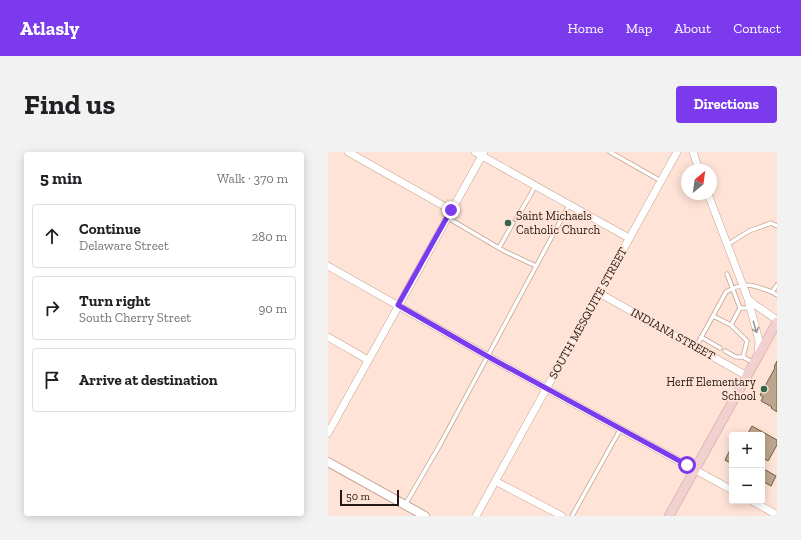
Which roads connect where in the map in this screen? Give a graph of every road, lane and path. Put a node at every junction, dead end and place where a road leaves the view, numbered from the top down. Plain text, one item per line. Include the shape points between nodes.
1 (348, 152) edge
2 (610, 152) edge
3 (677, 152) edge
4 (693, 152) edge
5 (480, 153) edge
6 (697, 164) edge
7 (661, 181) junction
8 (535, 186) junction
9 (710, 200) edge
10 (569, 205) junction
11 (451, 210) junction
12 (447, 217) junction
13 (516, 219) dead end
14 (513, 223) dead end
15 (777, 226) edge
16 (630, 238) junction
17 (727, 245) junction
18 (499, 248) junction
19 (328, 266) edge
20 (536, 266) junction
21 (727, 274) dead end
22 (743, 285) junction
23 (777, 285) edge
24 (732, 288) junction
25 (772, 292) junction
26 (599, 293) junction
27 (777, 295) edge
28 (748, 299) junction
29 (398, 305) junction
30 (740, 308) junction
31 (750, 308) junction
32 (713, 316) junction
33 (777, 321) edge
34 (731, 325) junction
35 (328, 337) edge
36 (701, 337) junction
37 (696, 347) junction
38 (720, 348) dead end
39 (725, 351) dead end
40 (487, 356) junction
41 (743, 357) junction
42 (368, 360) junction
43 (756, 360) junction
44 (747, 376) junction
45 (547, 388) junction
46 (621, 428) junction
47 (328, 434) edge
48 (328, 462) edge
49 (695, 470) junction
50 (496, 481) junction
51 (729, 488) edge
52 (756, 504) edge
53 (405, 505) junction
54 (768, 513) edge
55 (777, 515) edge
56 (425, 516) edge
57 (476, 516) edge
58 (562, 516) edge
59 (572, 516) edge
60 (670, 516) edge

1 - 11 street
2 - 7 lane
3 - 7 street, SOUTH MESQUITE STREET
4 - 6 street
5 - 8 street
5 - 11 street
7 - 16 street, SOUTH MESQUITE STREET
8 - 10 street
8 - 13 lane
9 - 17 street
10 - 16 street
10 - 20 lane
11 - 12 street
12 - 18 lane
12 - 29 street
14 - 18 lane
15 - 17 lane via 772,223 749,231
16 - 26 street, SOUTH MESQUITE STREET
17 - 22 street
18 - 20 lane
19 - 29 street
20 - 40 lane
21 - 24 lane
22 - 24 lane
22 - 25 lane via 755,285
22 - 28 street
23 - 25 lane
24 - 30 lane
24 - 32 lane via 726,292
25 - 27 lane
26 - 37 street, INDIANA STREET
26 - 45 street, SOUTH MESQUITE STREET
28 - 31 street
28 - 33 street
29 - 40 street
29 - 42 street
30 - 31 lane
30 - 34 lane
31 -> 43 street via 759,341
32 - 34 lane
32 - 36 lane
33 - 43 main road
34 - 41 lane via 747,341
35 - 42 street
36 - 37 lane
36 - 38 lane
37 - 44 street, INDIANA STREET
39 - 41 lane via 736,357
40 - 45 street
40 - 53 lane
41 - 43 lane
42 - 47 street
43 - 44 main road
44 - 49 main road
45 - 46 street
45 - 50 street, SOUTH MESQUITE STREET
46 - 49 street
46 - 59 lane
48 - 53 street
49 - 51 street
49 - 60 main road
50 - 57 street, SOUTH MESQUITE STREET
50 - 58 street
52 - 54 street
53 - 56 street
54 - 55 street

